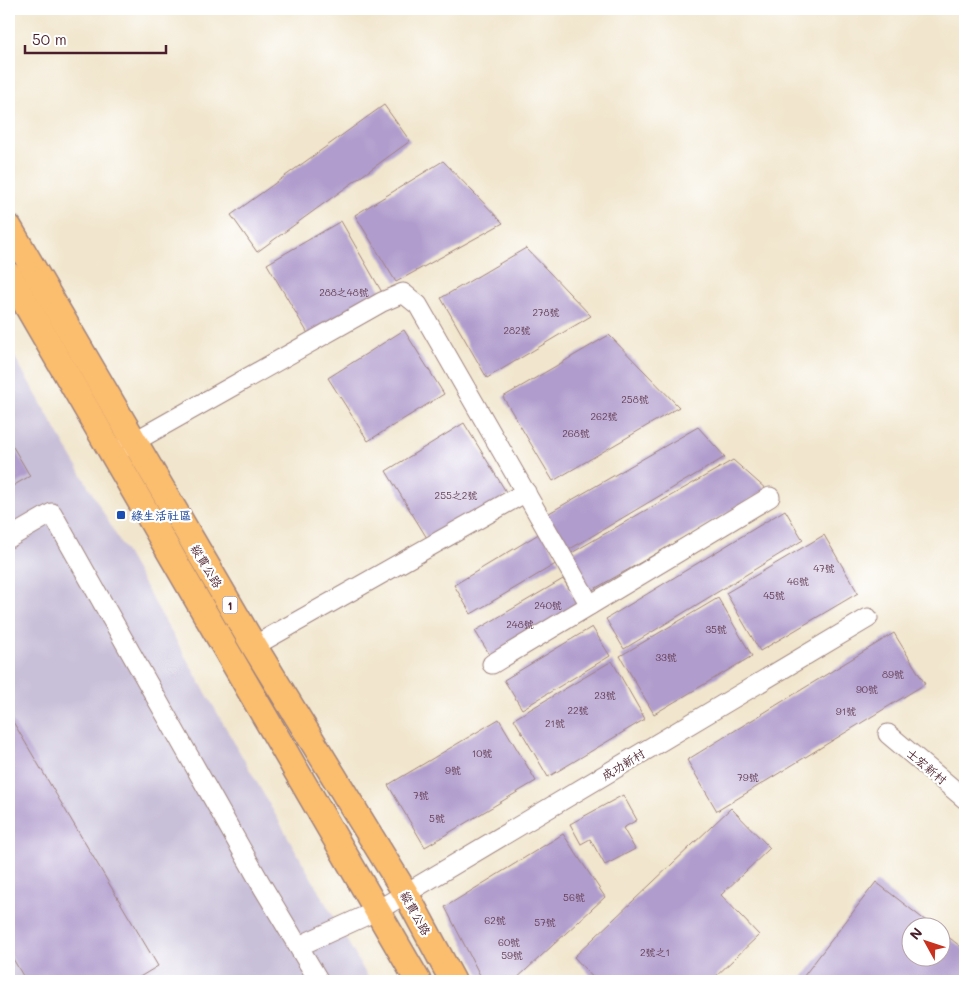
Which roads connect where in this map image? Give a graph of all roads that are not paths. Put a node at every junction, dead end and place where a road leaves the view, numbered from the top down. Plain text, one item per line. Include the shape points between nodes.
1 (9, 227) edge
2 (9, 274) edge
3 (123, 448) junction
4 (526, 492) junction
5 (770, 497) dead end
6 (9, 538) edge
7 (590, 605) junction
8 (868, 618) dead end
9 (254, 646) junction
10 (492, 664) dead end
11 (888, 734) dead end
12 (965, 799) edge
13 (406, 894) junction
14 (378, 910) junction
15 (299, 946) junction
16 (319, 981) edge
17 (418, 981) edge
18 (453, 981) edge

1 - 3 main road, 縱貫公路 / 1
2 - 3 main road, 縱貫公路 / 1
3 - 4 lane via 403,293 418,305
3 - 9 main road, 縱貫公路 / 1
3 - 14 main road, 縱貫公路 / 1
4 - 7 lane
4 - 9 lane
5 - 7 lane
6 - 15 lane via 52,513 260,884
7 - 10 lane
8 - 13 lane, 成功新村
9 - 13 main road, 縱貫公路 / 1
11 - 12 lane, 士宏新村
13 - 14 lane, 成功新村
13 - 18 main road, 縱貫公路 / 1
14 - 15 lane, 成功新村
14 - 17 main road, 縱貫公路 / 1
15 - 16 lane

